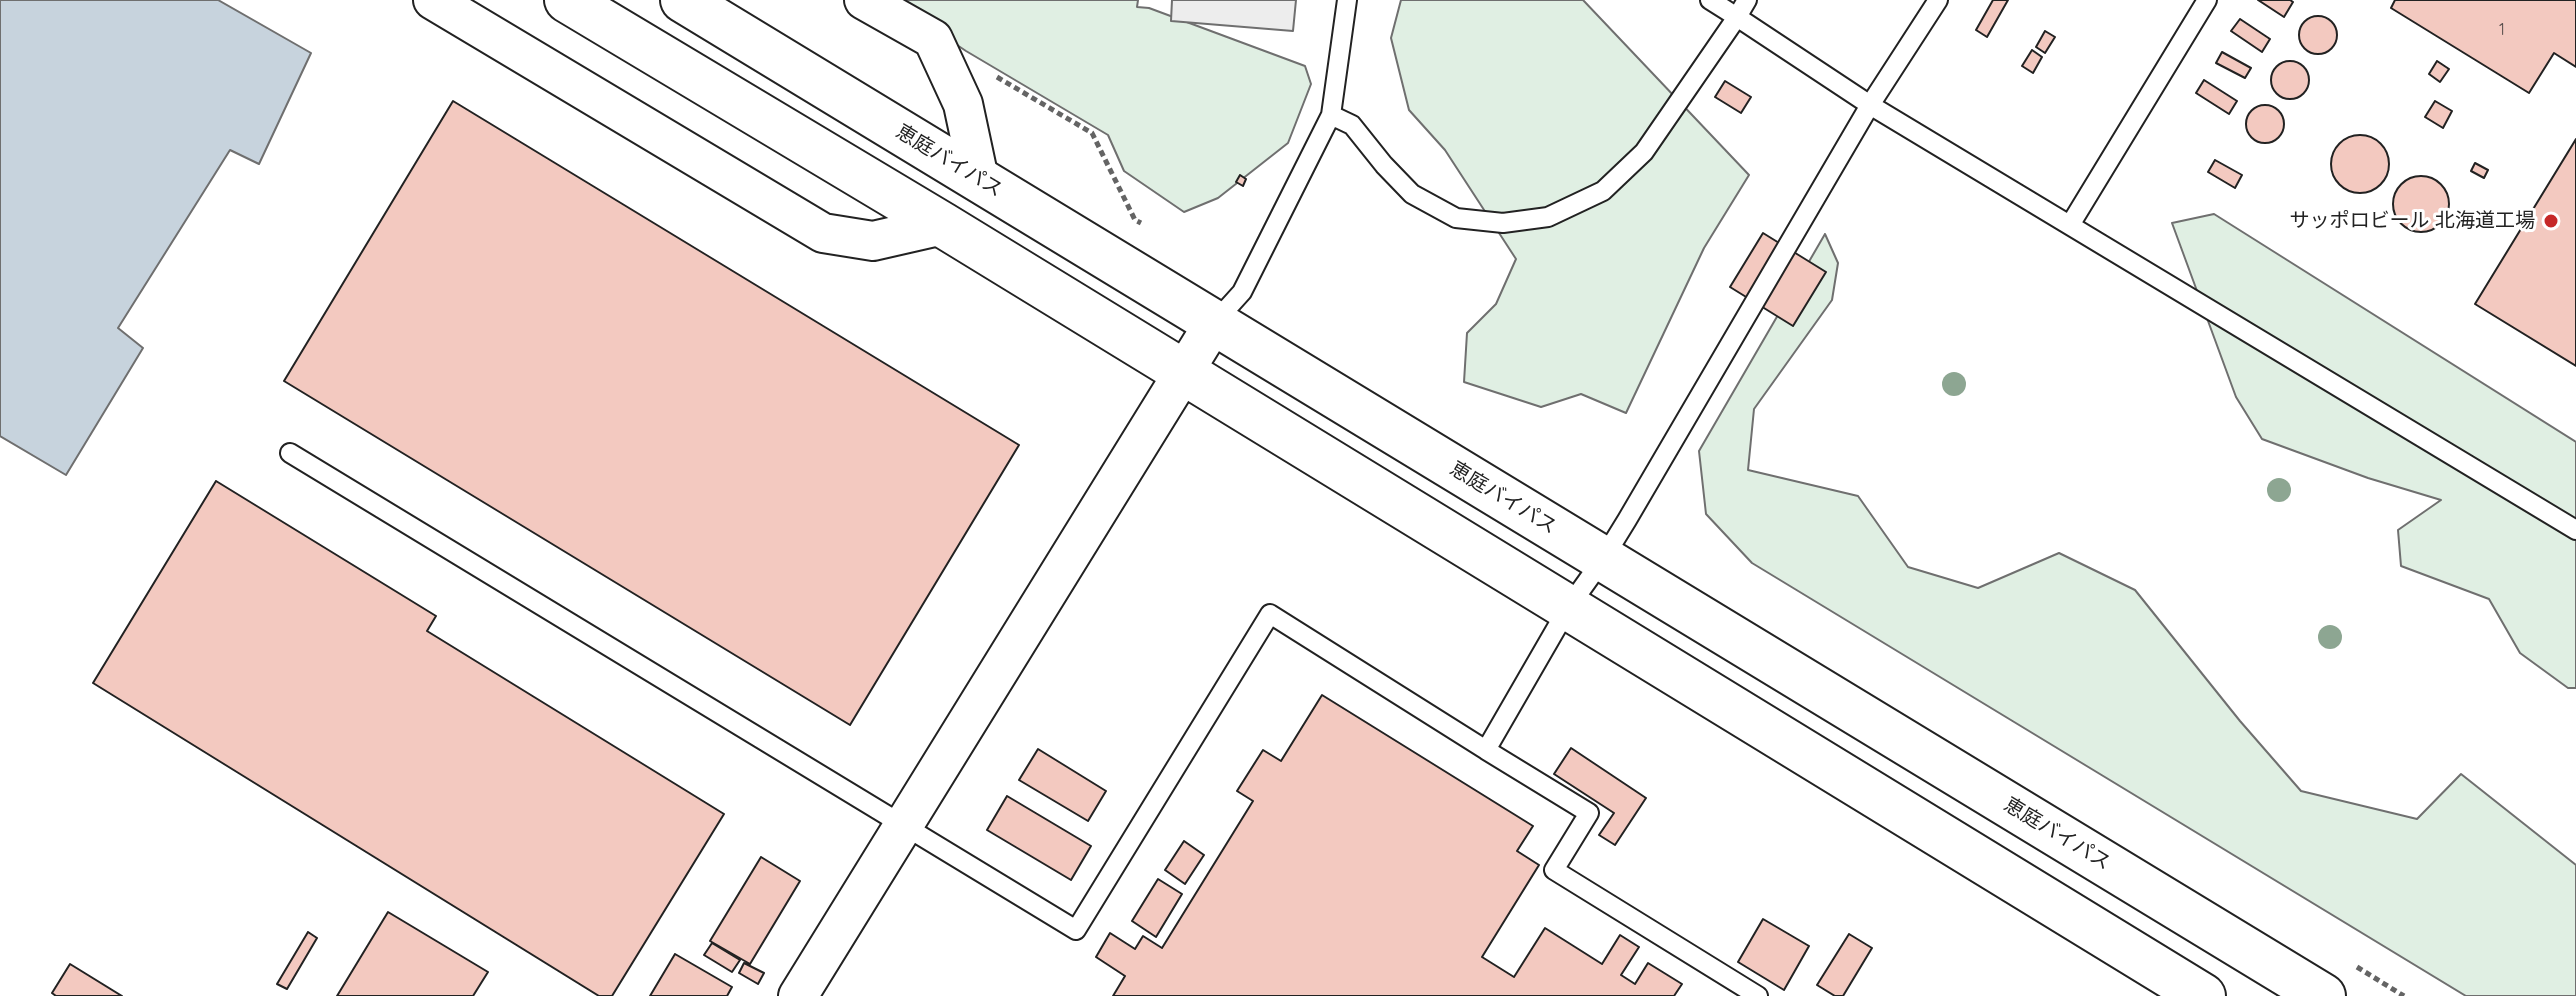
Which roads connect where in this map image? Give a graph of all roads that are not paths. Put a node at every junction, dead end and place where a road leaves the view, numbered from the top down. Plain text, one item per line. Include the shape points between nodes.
1 (433, 0) edge
2 (567, 0) edge
3 (683, 0) edge
4 (864, 0) edge
5 (1347, 0) edge
6 (1710, 0) edge
7 (1747, 0) edge
8 (1938, 0) edge
9 (2207, 0) edge
10 (1737, 17) junction
11 (1870, 105) junction
12 (1331, 115) junction
13 (979, 179) junction
14 (943, 225) junction
15 (2070, 225) junction
16 (1214, 323) junction
17 (1183, 372) junction
18 (290, 453) dead end
19 (2576, 530) edge
20 (1603, 559) junction
21 (1568, 608) junction
22 (1486, 750) junction
23 (903, 826) junction
24 (798, 996) edge
25 (1758, 996) edge
26 (2203, 996) edge
27 (2323, 996) edge

1 - 14 street via 823,233 873,241
2 - 14 highway
3 - 13 highway, 恵庭バイパス
4 - 13 street via 933,39 963,104
5 - 12 lane
6 - 10 lane
7 - 10 lane
8 - 11 lane
9 - 15 lane
10 - 11 lane
10 - 12 lane via 1644,152 1603,191 1548,217 1503,223 1456,218 1412,194 1352,125
11 - 15 lane
11 - 20 lane
12 - 16 lane via 1242,292
13 - 16 highway, 恵庭バイパス
14 - 17 highway
15 - 19 lane
16 - 17 street
16 - 20 highway, 恵庭バイパス
17 - 21 highway
17 - 23 street
18 - 23 lane
20 - 21 lane
20 - 27 highway, 恵庭バイパス
21 - 22 lane
21 - 26 highway
22 - 23 lane via 1270,614 1076,930
22 - 25 lane via 1589,813 1554,870
23 - 24 street

